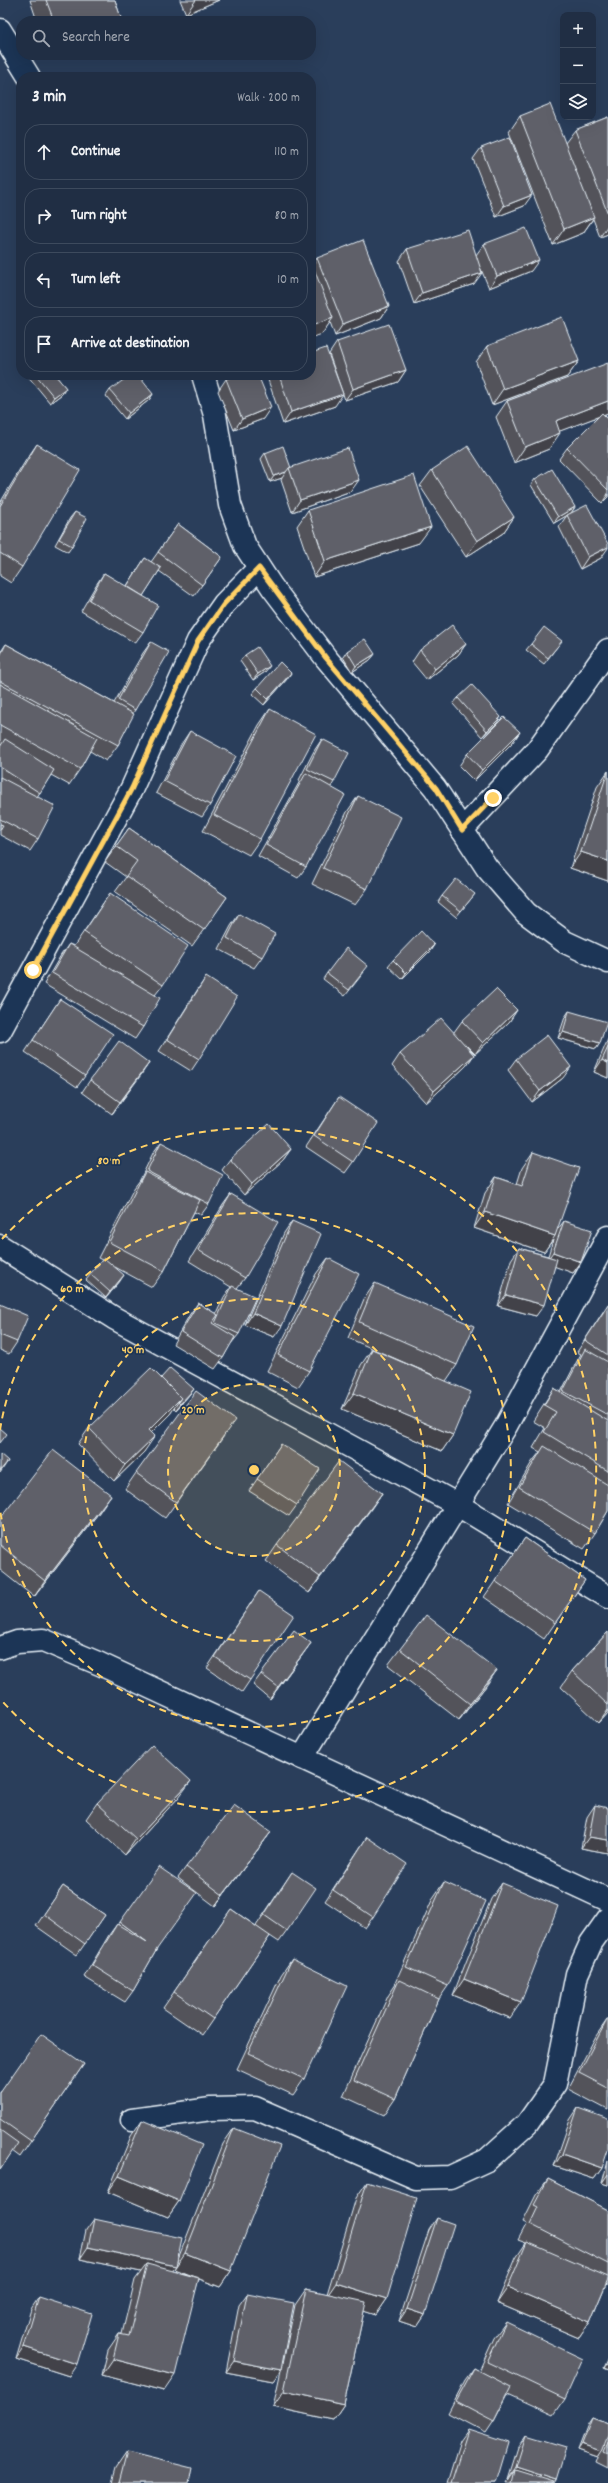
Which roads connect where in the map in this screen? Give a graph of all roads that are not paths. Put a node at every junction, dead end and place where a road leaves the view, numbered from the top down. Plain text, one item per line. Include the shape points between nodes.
1 (1, 33) edge
2 (16, 56) edge
3 (19, 60) edge
4 (27, 72) edge
5 (204, 380) edge
6 (259, 568) junction
7 (608, 650) edge
8 (462, 830) junction
9 (608, 962) edge
10 (0, 1031) edge
11 (608, 1237) edge
12 (0, 1246) edge
13 (600, 1274) edge
14 (458, 1505) junction
15 (608, 1597) edge
16 (0, 1648) edge
17 (302, 1758) junction
18 (608, 1900) edge
19 (608, 1919) edge
20 (132, 2120) dead end

1 - 2 street
3 - 4 street
5 - 6 street via 215,415 230,505 245,546
6 - 8 street via 326,658 436,788
6 - 10 street via 224,604 198,641 132,788
7 - 8 street via 537,750
8 - 9 street via 487,868 526,912 565,942
11 - 13 street
12 - 14 street via 114,1318
13 - 14 street
14 - 15 street
14 - 17 street
16 - 17 street via 17,1642 43,1640
17 - 18 street
19 - 20 street via 591,1944 577,1974 555,2084 527,2124 487,2160 450,2177 416,2178 255,2108 211,2109

